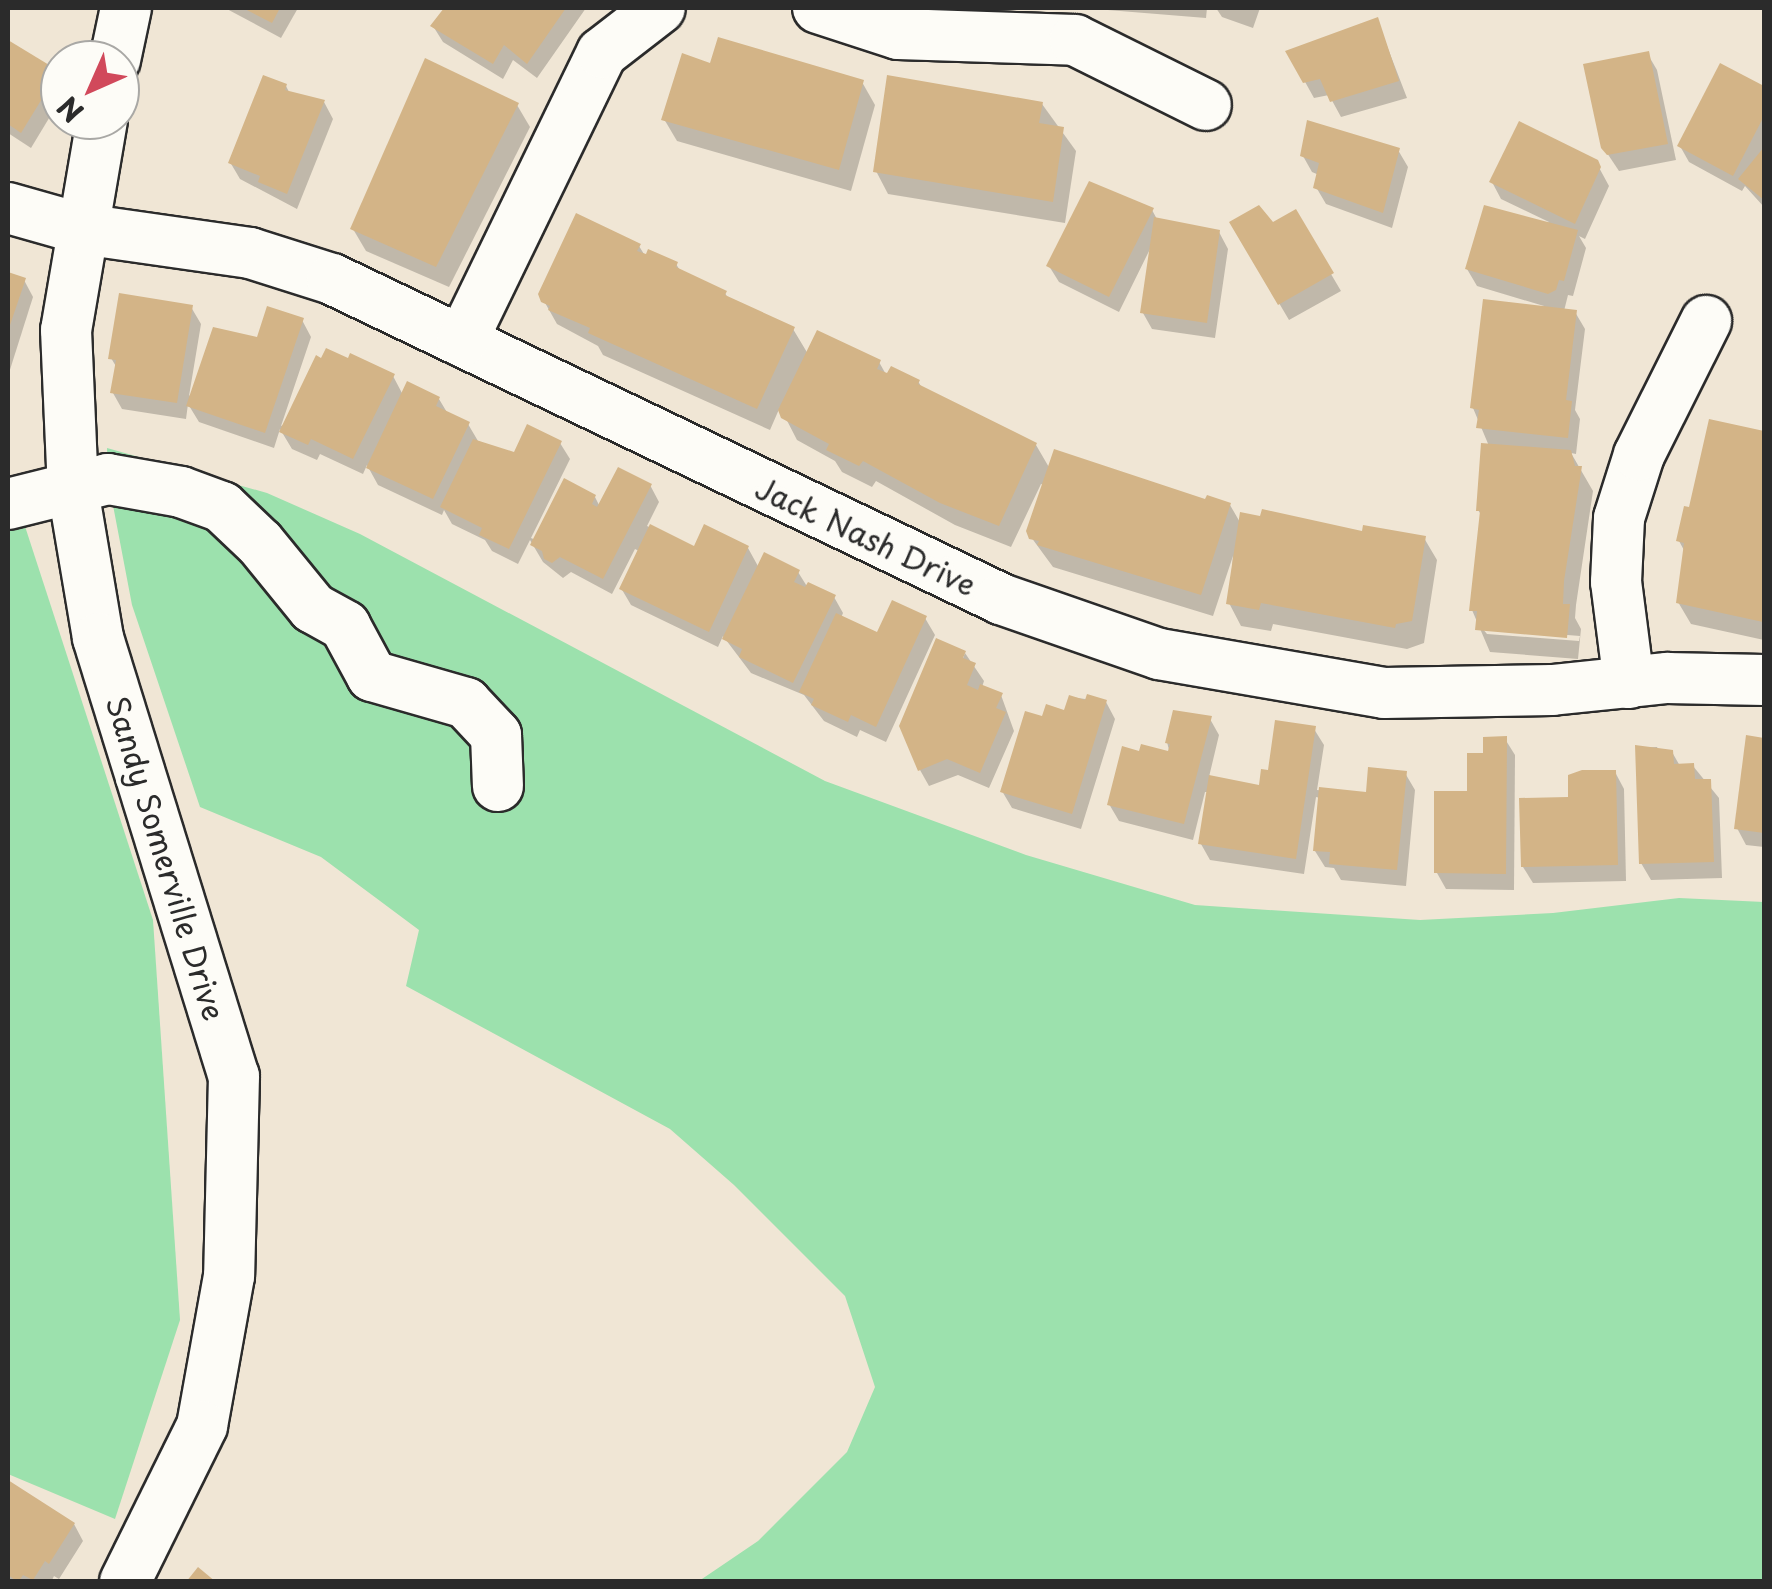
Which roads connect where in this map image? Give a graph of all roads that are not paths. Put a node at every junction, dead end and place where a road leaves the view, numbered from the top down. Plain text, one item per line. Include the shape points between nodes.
1 (126, 8) edge
2 (660, 8) edge
3 (818, 8) edge
4 (119, 40) edge
5 (1206, 105) dead end
6 (98, 140) edge
7 (8, 208) edge
8 (82, 229) junction
9 (1706, 321) dead end
10 (462, 341) junction
11 (73, 490) junction
12 (8, 504) edge
13 (1764, 680) edge
14 (1628, 682) junction
15 (498, 786) dead end
16 (125, 1582) edge

1 - 4 street
2 - 10 street via 602,53
3 - 5 street via 898,34 1075,40
6 - 8 street, Sandy Somerville Drive
7 - 8 street, Jack Nash Drive
8 - 10 street, Jack Nash Drive via 250,253 332,280
8 - 11 street, Sandy Somerville Drive via 66,330
9 - 14 street via 1639,455 1619,518 1616,582
10 - 14 street, Jack Nash Drive via 1001,599 1159,654 1384,693
11 - 12 street
11 - 15 street via 108,479 181,492 222,508 314,608 345,626 372,676 466,702 496,735
11 - 16 street, Sandy Somerville Drive via 98,638 234,1076 230,1276 202,1426
13 - 14 street, Jack Nash Drive

